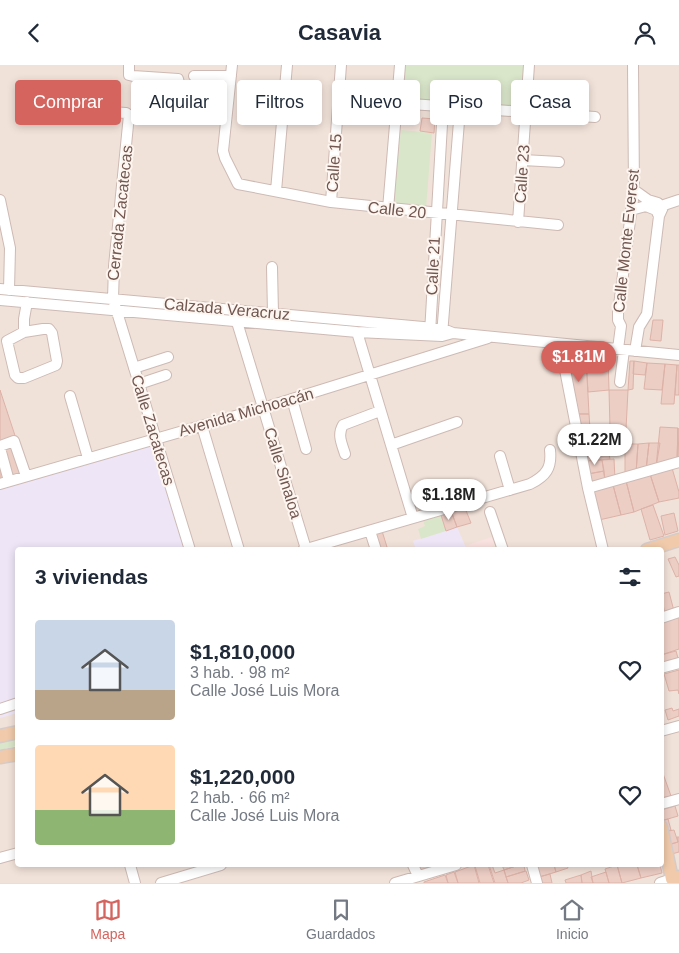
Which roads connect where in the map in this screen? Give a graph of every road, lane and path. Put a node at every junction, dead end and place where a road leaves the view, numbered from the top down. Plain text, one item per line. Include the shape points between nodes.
1 (232, 65) edge
2 (287, 65) edge
3 (342, 65) edge
4 (400, 65) edge
5 (529, 65) edge
6 (632, 65) edge
7 (129, 70) edge
8 (194, 76) dead end
9 (231, 76) junction
10 (178, 80) edge
11 (399, 80) edge
12 (528, 80) edge
13 (121, 113) edge
14 (589, 117) edge
15 (595, 117) dead end
16 (395, 125) edge
17 (442, 125) edge
18 (459, 125) edge
19 (525, 125) edge
20 (523, 160) junction
21 (558, 162) dead end
22 (276, 191) junction
23 (634, 191) junction
24 (0, 200) edge
25 (679, 200) edge
26 (331, 202) junction
27 (664, 205) junction
28 (388, 209) junction
29 (631, 210) junction
30 (436, 214) junction
31 (452, 215) junction
32 (659, 216) junction
33 (518, 222) junction
34 (558, 225) dead end
35 (272, 267) dead end
36 (4, 290) edge
37 (113, 299) junction
38 (0, 300) edge
39 (27, 303) junction
40 (117, 310) junction
41 (237, 310) junction
42 (273, 313) junction
43 (237, 322) junction
44 (621, 326) junction
45 (639, 327) junction
46 (430, 331) junction
47 (24, 332) junction
48 (357, 332) junction
49 (442, 332) junction
50 (492, 337) junction
51 (560, 344) junction
52 (626, 350) junction
53 (679, 355) edge
54 (168, 357) dead end
55 (134, 368) junction
56 (166, 375) dead end
57 (370, 375) junction
58 (620, 383) dead end
59 (139, 384) junction
60 (70, 396) dead end
61 (292, 399) junction
62 (263, 408) junction
63 (380, 411) junction
64 (458, 422) dead end
65 (202, 426) junction
66 (156, 438) junction
67 (391, 445) junction
68 (0, 447) edge
69 (306, 449) dead end
70 (550, 450) dead end
71 (345, 455) dead end
72 (500, 456) dead end
73 (88, 458) junction
74 (679, 462) edge
75 (26, 476) junction
76 (5, 482) edge
77 (588, 488) junction
78 (510, 490) junction
79 (490, 512) dead end
80 (413, 517) junction
81 (370, 531) junction
82 (679, 540) edge
83 (189, 547) edge
84 (238, 547) edge
85 (303, 547) edge
86 (314, 547) edge
87 (375, 547) edge
88 (502, 547) edge
89 (602, 547) edge
90 (657, 547) edge
91 (679, 612) edge
92 (664, 617) edge
93 (679, 663) edge
94 (664, 667) edge
95 (15, 704) edge
96 (0, 709) edge
97 (679, 726) edge
98 (664, 730) edge
99 (15, 733) edge
100 (0, 736) edge
101 (15, 754) edge
102 (0, 757) edge
103 (679, 799) edge
104 (664, 803) edge
105 (664, 838) edge
106 (15, 854) edge
107 (0, 858) edge
108 (131, 867) edge
109 (214, 867) edge
110 (415, 867) edge
111 (449, 867) edge
112 (533, 867) edge
113 (418, 876) junction
114 (675, 880) edge
115 (135, 883) edge
116 (161, 883) edge
117 (395, 883) edge
118 (538, 883) edge
119 (660, 883) edge

1 - 9 street
2 - 22 street
3 - 26 street, Calle 15
4 - 11 street
5 - 12 street, Calle 23
6 - 23 street, Calle Monte Everest
7 - 10 street
8 - 9 street
9 - 22 street, Calle 20 via 223,151 225,158 238,184
13 - 37 street, Cerrada Zacatecas via 129,115
14 - 15 street
16 - 28 street
17 - 30 street, Calle 21
18 - 31 street, Calle 21
19 - 20 street, Calle 23
20 - 21 street
20 - 33 street, Calle 23
22 - 26 street, Calle 20
23 - 27 street
23 - 29 street, Calle Monte Everest
24 - 36 street via 10,248
25 - 27 street
26 - 28 street, Calle 20
27 - 32 street
28 - 30 street, Calle 20
29 - 32 street via 646,206
29 - 44 street, Calle Monte Everest via 618,313
30 - 31 street, Calle 20
30 - 46 street, Calle 21
31 - 33 street, Calle 20
31 - 49 street, Calle 21
32 - 45 street via 646,314
33 - 34 street, Calle 20
35 - 42 street
36 - 37 street, Calzada Veracruz
37 - 40 street, Cerrada Zacatecas
37 - 41 street, Calzada Veracruz
38 - 39 street, Calzada Veracruz
39 - 40 street, Calzada Veracruz
39 - 47 street
40 - 43 street, Calzada Veracruz
40 - 55 street, Calle Zacatecas
41 - 42 street, Calzada Veracruz
41 - 43 street, Calle Sinaloa
42 - 46 street, Calzada Veracruz
43 - 48 street, Calzada Veracruz
43 - 62 street, Calle Sinaloa
44 - 45 street, Calle Monte Everest
44 - 52 street, Calle Monte Everest
45 - 52 street
46 - 48 street, Calzada Veracruz
46 - 49 street, Calzada Veracruz
47 - 47 street via 7,341 18,378 52,367 57,361 49,329
48 - 57 street
49 - 50 street, Calzada Veracruz
50 - 51 street, Calzada Veracruz
50 - 57 street, Avenida Michoacán
51 - 52 street, Calzada Veracruz
51 - 77 street
52 - 53 street, Calzada Veracruz
52 - 58 street
54 - 55 street
55 - 59 street, Calle Zacatecas
56 - 59 street
57 - 61 street, Avenida Michoacán
57 - 63 street
59 - 66 street, Calle Zacatecas
60 - 73 street
61 - 62 street, Avenida Michoacán
61 - 69 street
62 - 65 street, Avenida Michoacán
62 - 85 street, Calle Sinaloa
63 - 67 street
63 - 71 street via 343,425 339,436
64 - 67 street
65 - 66 street, Avenida Michoacán
65 - 84 street
66 - 73 street, Avenida Michoacán
66 - 83 street, Calle Zacatecas
67 - 80 street
68 - 75 street via 14,441
68 - 76 street
70 - 78 street via 550,468 546,474
72 - 78 street
73 - 75 street, Avenida Michoacán
74 - 77 street
75 - 76 street, Avenida Michoacán
77 - 89 street
78 - 80 street
79 - 88 street
80 - 81 street
81 - 86 street
81 - 87 street
82 - 90 main road
91 - 92 street
93 - 94 street
95 - 96 street
97 - 98 street
99 - 100 main road
101 - 102 main road
103 - 104 street
105 - 114 main road
106 - 107 street
108 - 115 street
109 - 116 street
110 - 113 street
111 - 113 street
112 - 118 street
113 - 117 street
114 - 119 street

